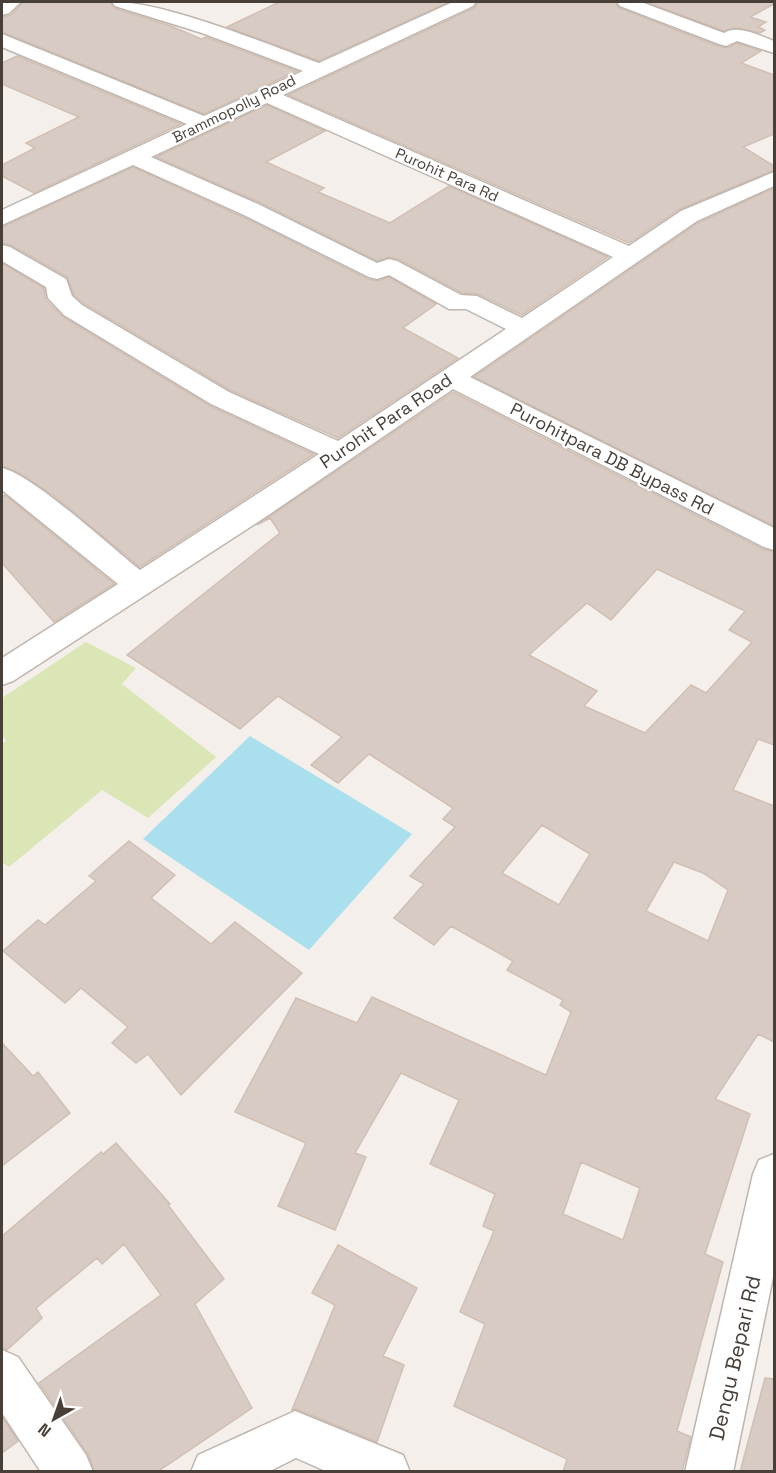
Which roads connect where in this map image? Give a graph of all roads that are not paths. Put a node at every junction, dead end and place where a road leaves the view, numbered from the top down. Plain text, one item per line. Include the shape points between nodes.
1 (12, 2) edge
2 (121, 2) edge
3 (467, 2) edge
4 (626, 2) edge
5 (2, 9) edge
6 (2, 40) edge
7 (774, 47) edge
8 (316, 69) junction
9 (264, 94) junction
10 (203, 123) junction
11 (133, 157) junction
12 (774, 178) edge
13 (2, 218) edge
14 (2, 252) edge
15 (629, 255) junction
16 (522, 327) junction
17 (450, 377) junction
18 (339, 452) junction
19 (2, 477) edge
20 (774, 540) edge
21 (139, 585) junction
22 (2, 673) edge
23 (774, 1174) edge
24 (2, 1372) edge
25 (69, 1472) edge
26 (215, 1472) edge
27 (386, 1472) edge
28 (709, 1472) edge

1 - 5 street
2 - 8 street via 209,28
3 - 8 street, Brammopolly Road
4 - 7 street via 726,40 734,34
6 - 10 street
8 - 9 street, Brammopolly Road
9 - 10 street, Brammopolly Road
9 - 15 street, Purohit Para Rd
10 - 11 street, Brammopolly Road
11 - 13 street, Brammopolly Road
11 - 16 street via 377,272 389,266 458,304 468,301
12 - 15 street, Purohit Para Road via 689,216
14 - 18 street via 58,284 60,297 74,310 220,398
15 - 16 street, Purohit Para Road
16 - 17 street, Purohit Para Road
17 - 18 street, Purohit Para Road
17 - 20 street, Purohitpara DB Bypass Rd
18 - 21 street, Purohit Para Road
19 - 21 street
21 - 22 street, Purohit Para Road
23 - 28 street, Dengu Bepari Rd
24 - 25 street
26 - 27 street via 295,1434

